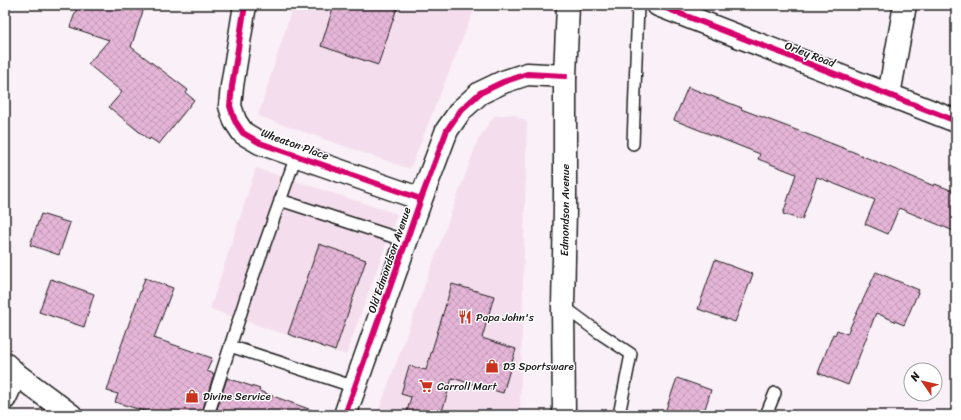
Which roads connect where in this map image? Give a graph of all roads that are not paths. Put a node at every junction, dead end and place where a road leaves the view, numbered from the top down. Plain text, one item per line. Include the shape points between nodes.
1 (244, 5) edge
2 (568, 5) edge
3 (638, 5) edge
4 (658, 5) edge
5 (905, 5) edge
6 (565, 76) junction
7 (889, 96) junction
8 (956, 121) edge
9 (633, 144) dead end
10 (296, 156) junction
11 (421, 199) junction
12 (280, 200) junction
13 (406, 241) junction
14 (563, 306) junction
15 (230, 346) junction
16 (10, 369) edge
17 (355, 387) junction
18 (774, 393) dead end
19 (5, 398) edge
20 (71, 415) edge
21 (208, 415) edge
22 (345, 415) edge
23 (564, 415) edge
24 (619, 415) edge
25 (766, 415) edge

1 - 10 street, Wheaton Place via 230,106 235,121 242,133 260,143
2 - 6 street, Edmondson Avenue
3 - 9 lane
4 - 7 street, Orley Road
5 - 7 street
6 - 11 street, Old Edmondson Avenue via 527,74 480,93 461,110 447,130
6 - 14 street, Edmondson Avenue
7 - 8 street, Orley Road
10 - 11 street, Wheaton Place
10 - 12 lane
11 - 13 street, Old Edmondson Avenue
12 - 13 lane
12 - 15 lane
13 - 17 street, Old Edmondson Avenue
14 - 23 street, Edmondson Avenue
14 - 24 lane via 631,354
15 - 17 lane
15 - 21 lane
16 - 19 street
16 - 20 street
17 - 22 street, Old Edmondson Avenue
18 - 25 lane

